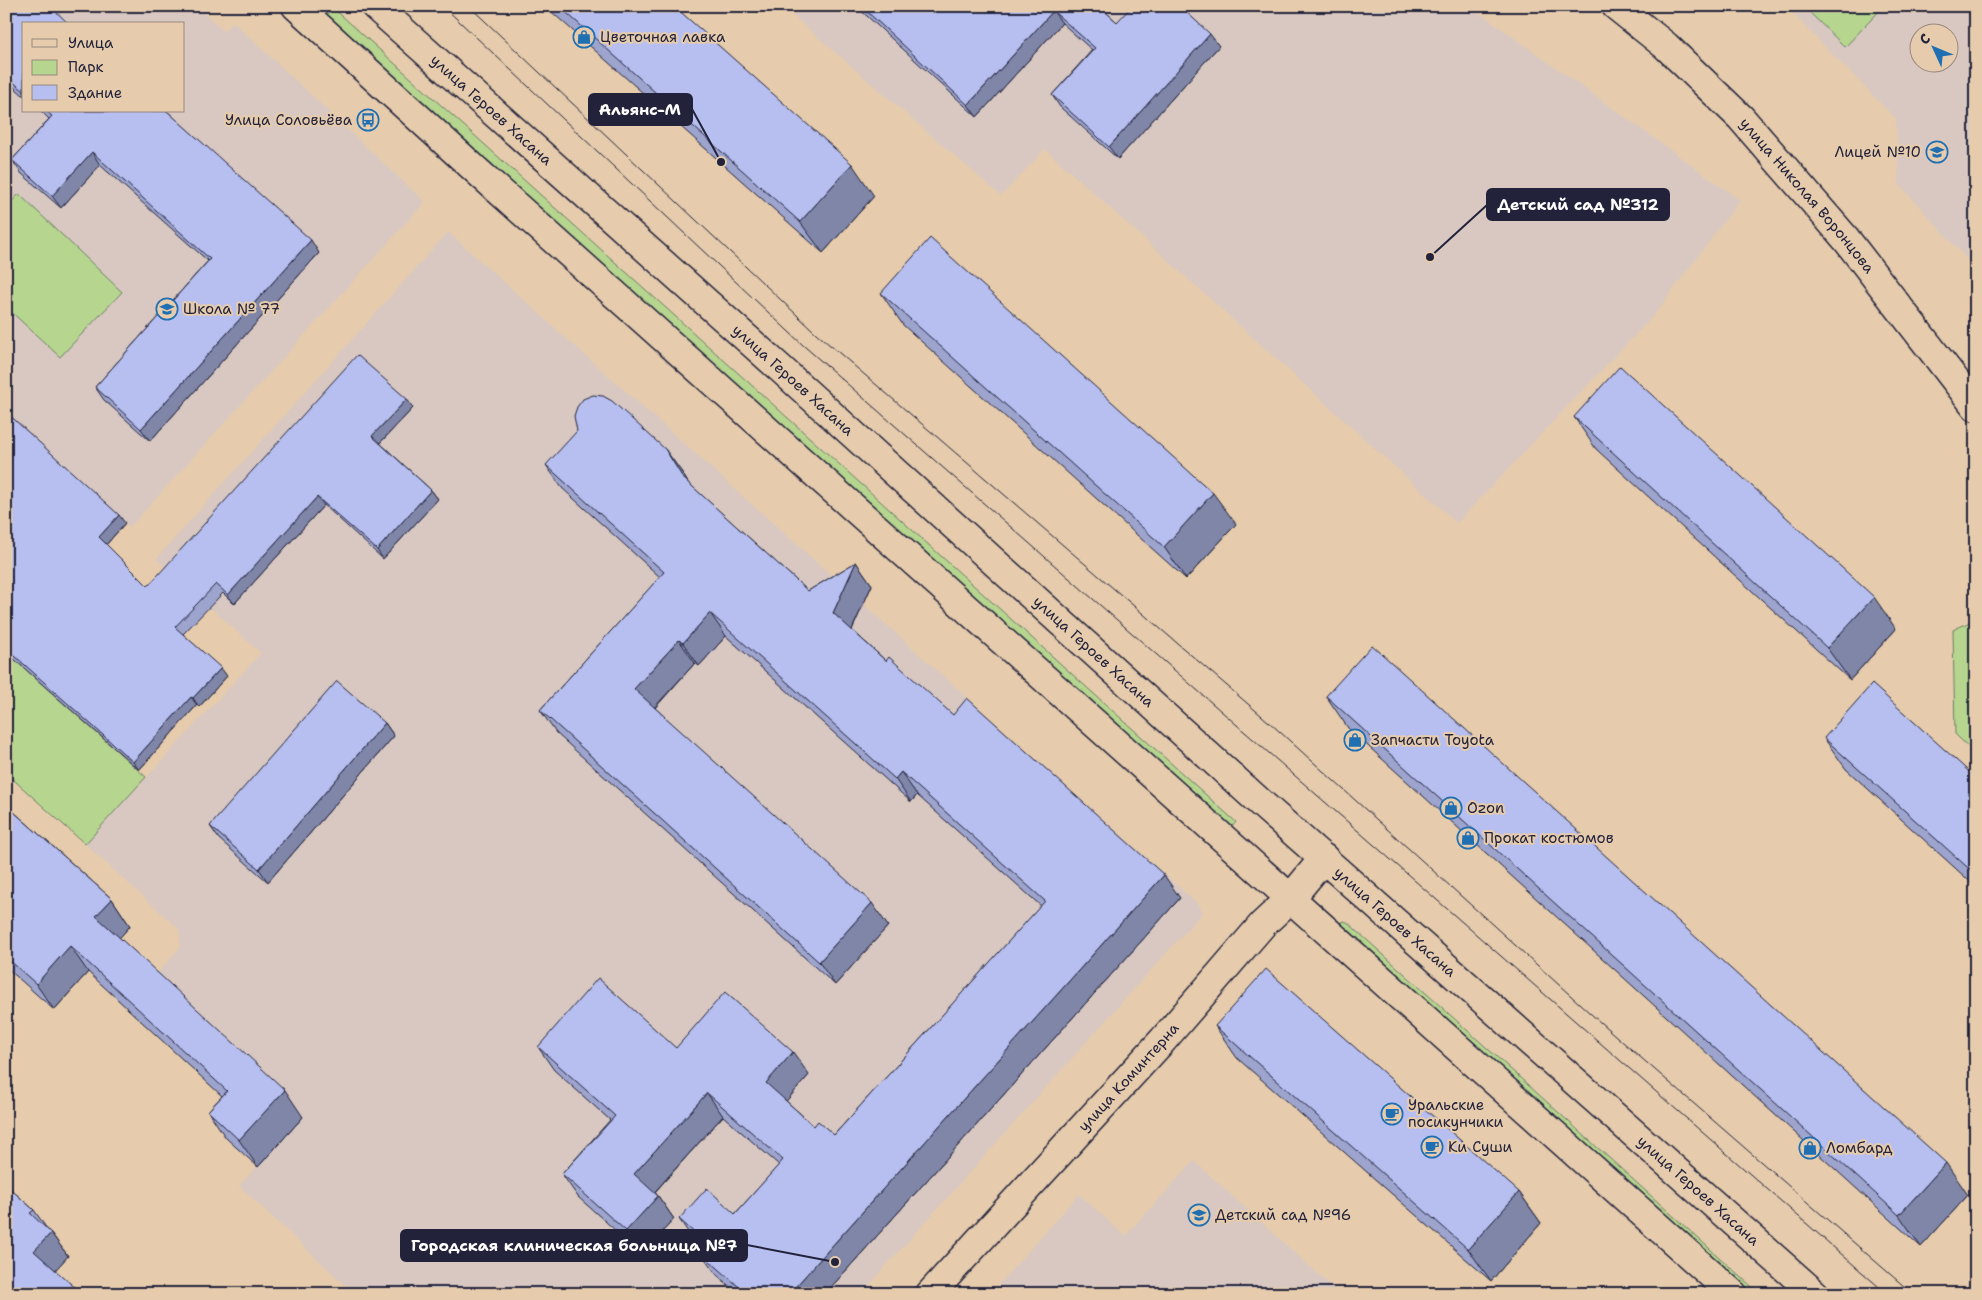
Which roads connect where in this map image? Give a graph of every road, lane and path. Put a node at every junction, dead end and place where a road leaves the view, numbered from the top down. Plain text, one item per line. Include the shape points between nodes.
1 (296, 6) edge
2 (375, 6) edge
3 (1616, 6) edge
4 (1976, 407) edge
5 (1324, 858) junction
6 (1290, 899) junction
7 (930, 1294) edge
8 (1733, 1294) edge
9 (1815, 1294) edge

1 - 6 main road
2 - 5 main road, улица Героев Хасана
3 - 4 main road, улица Николая Воронцова via 1666,46 1741,118 1846,239
5 - 6 main road, улица Коминтерна
5 - 9 main road, улица Героев Хасана
6 - 7 main road, улица Коминтерна via 1263,924 1163,1040
6 - 8 main road

